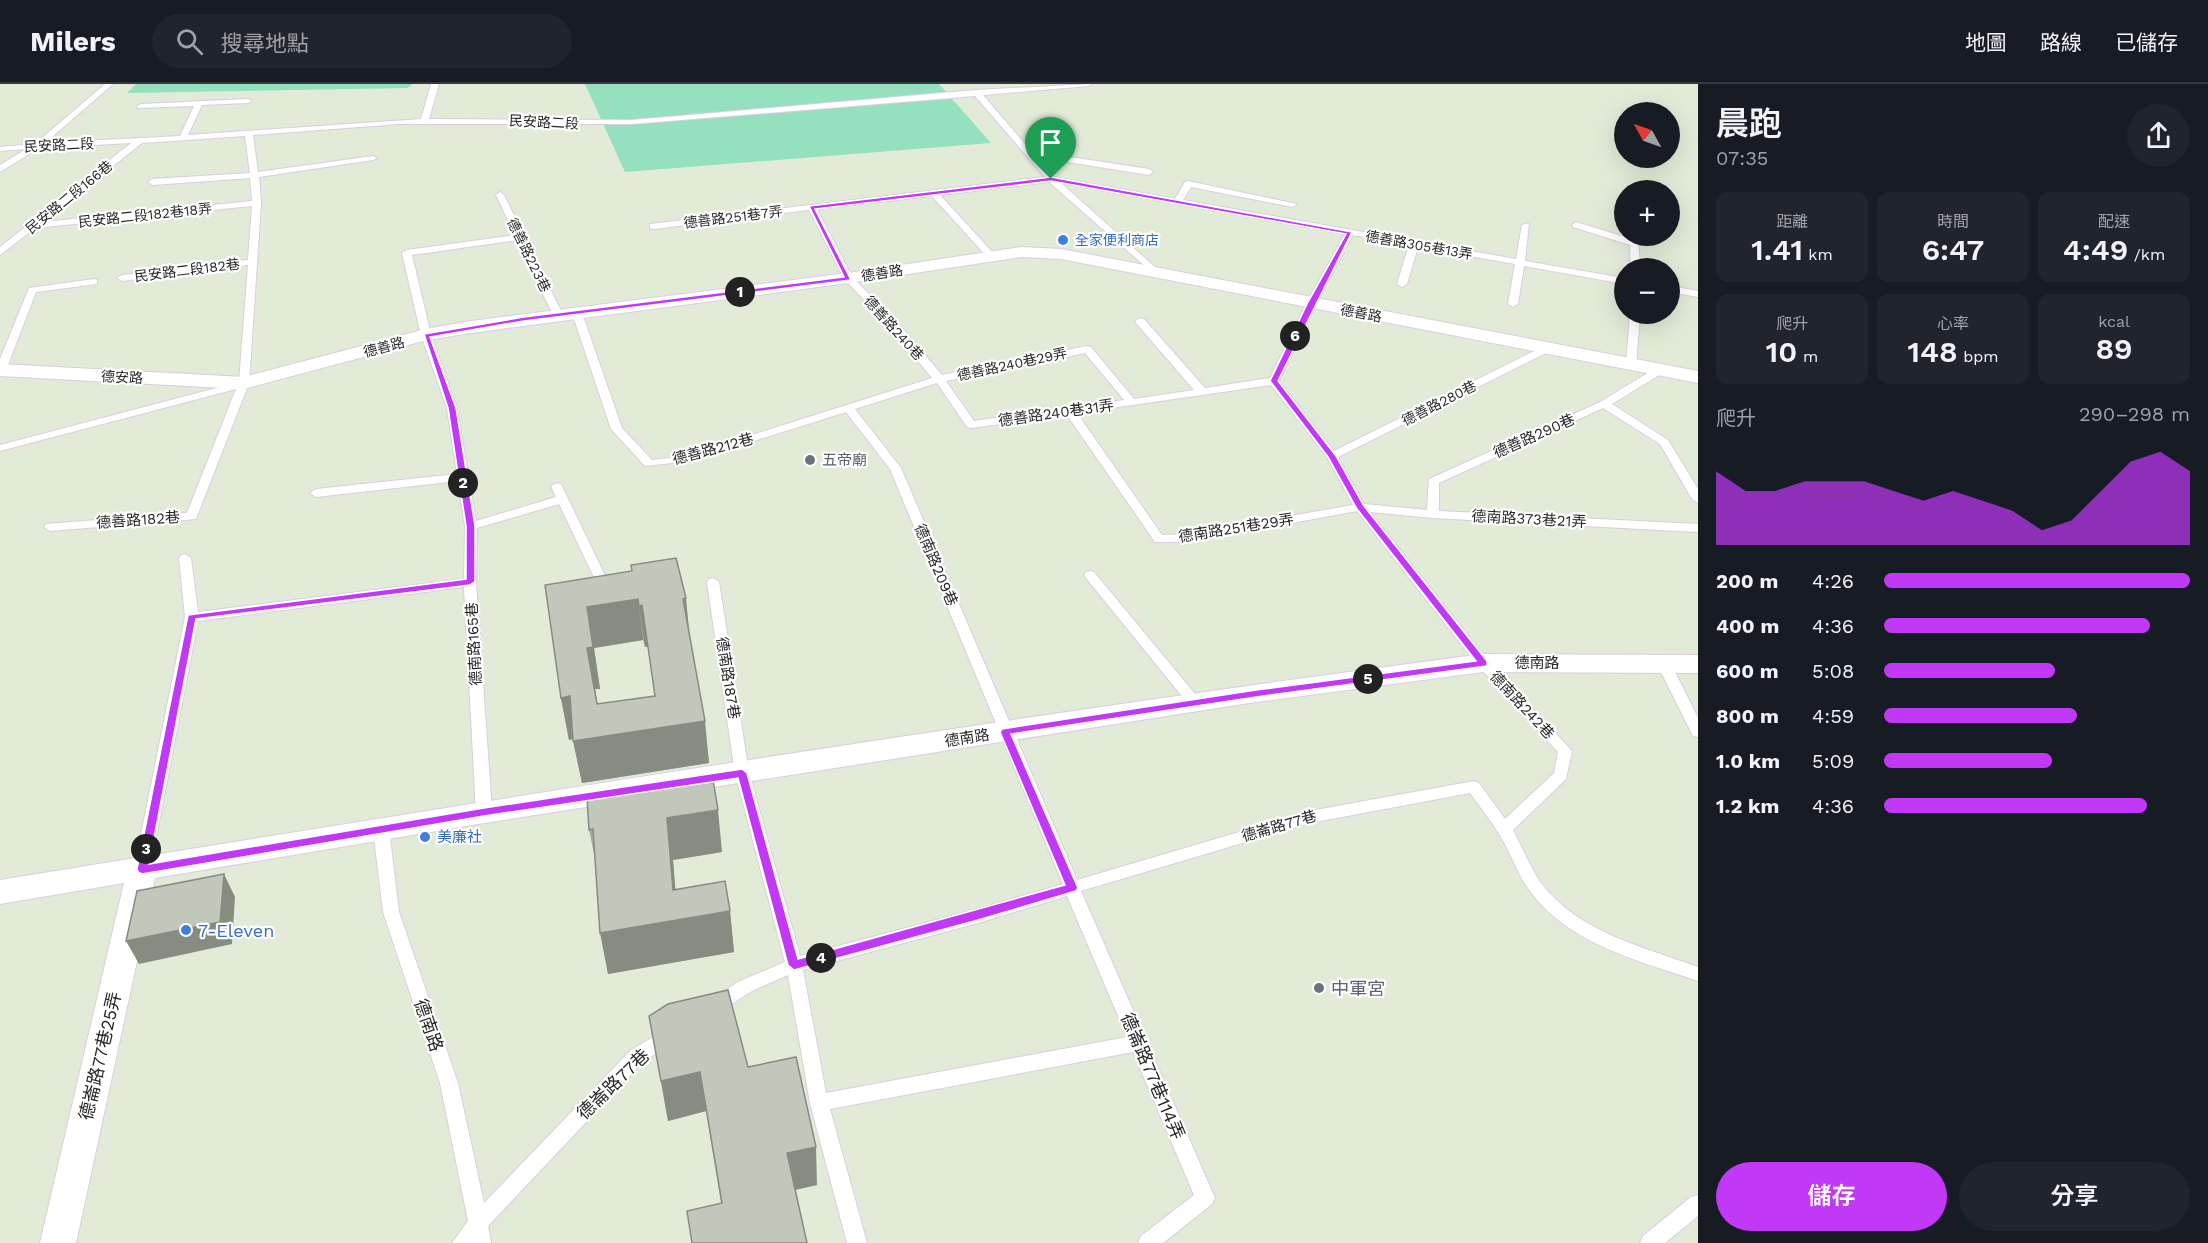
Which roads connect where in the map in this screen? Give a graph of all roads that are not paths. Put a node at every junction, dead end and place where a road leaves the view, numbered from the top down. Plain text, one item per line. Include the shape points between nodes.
1 (109, 84) edge
2 (435, 84) edge
3 (1088, 84) edge
4 (976, 92) junction
5 (248, 101) dead end
6 (199, 104) junction
7 (141, 106) dead end
8 (424, 121) junction
9 (249, 134) junction
10 (183, 138) junction
11 (139, 141) junction
12 (38, 145) junction
13 (0, 149) edge
14 (1028, 153) junction
15 (373, 158) dead end
16 (0, 169) edge
17 (1149, 172) dead end
18 (253, 175) junction
19 (1051, 179) junction
20 (152, 182) dead end
21 (934, 193) junction
22 (500, 195) dead end
23 (1179, 200) junction
24 (257, 203) junction
25 (1293, 204) dead end
26 (812, 207) junction
27 (1526, 225) dead end
28 (1576, 225) dead end
29 (33, 226) junction
30 (653, 226) dead end
31 (1350, 233) junction
32 (520, 237) junction
33 (1413, 244) junction
34 (0, 252) edge
35 (992, 256) junction
36 (1636, 258) edge
37 (252, 262) junction
38 (1519, 263) junction
39 (1154, 271) junction
40 (122, 278) dead end
41 (848, 278) junction
42 (1614, 279) edge
43 (94, 282) dead end
44 (1402, 284) dead end
45 (1680, 291) edge
46 (1698, 294) edge
47 (1311, 304) junction
48 (1513, 304) dead end
49 (568, 314) junction
50 (1140, 321) dead end
51 (1634, 324) edge
52 (426, 336) junction
53 (1546, 349) junction
54 (1631, 365) junction
55 (0, 370) edge
56 (1660, 370) junction
57 (1698, 377) edge
58 (939, 379) junction
59 (1274, 381) junction
60 (244, 383) junction
61 (1195, 393) dead end
62 (1131, 402) junction
63 (1604, 404) junction
64 (848, 408) junction
65 (1070, 411) junction
66 (0, 448) edge
67 (1332, 456) junction
68 (462, 477) junction
69 (557, 486) dead end
70 (316, 493) dead end
71 (563, 499) junction
72 (1698, 499) edge
73 (1360, 507) junction
74 (1433, 514) junction
75 (471, 526) junction
76 (50, 527) dead end
77 (1698, 528) edge
78 (185, 558) dead end
79 (1090, 575) dead end
80 (470, 582) junction
81 (713, 582) dead end
82 (606, 590) edge
83 (192, 617) junction
84 (1484, 663) junction
85 (1664, 664) junction
86 (1698, 664) edge
87 (1195, 703) junction
88 (1005, 732) junction
89 (1698, 732) edge
90 (742, 773) junction
91 (484, 812) junction
92 (381, 829) junction
93 (1504, 829) junction
94 (142, 869) junction
95 (1072, 888) junction
96 (0, 892) edge
97 (794, 965) junction
98 (1698, 974) edge
99 (706, 1011) edge
100 (686, 1024) edge
101 (1139, 1043) junction
102 (819, 1103) junction
103 (1698, 1204) edge
104 (479, 1222) junction
105 (58, 1243) edge
106 (462, 1243) edge
107 (482, 1243) edge
108 (857, 1243) edge
109 (1148, 1243) edge
110 (1650, 1243) edge

1 - 12 lane
2 - 8 lane
3 - 4 lane, 民安路二段
4 - 8 lane, 民安路二段 via 584,124
4 - 14 lane
5 - 6 lane
6 - 7 lane
6 - 10 lane
8 - 9 lane, 民安路二段
9 - 10 lane, 民安路二段
9 - 18 lane, 民安路二段182巷 via 254,152
10 - 11 lane, 民安路二段
11 - 12 lane, 民安路二段
11 - 29 lane, 民安路二段166巷
12 - 13 lane, 民安路二段
12 - 16 lane
14 - 17 lane
14 - 19 lane
15 - 18 lane
18 - 20 lane
18 - 24 lane, 民安路二段182巷
19 - 21 lane, 德善路251巷7弄
19 - 23 lane, 德善路305巷13弄
19 - 39 lane
21 - 26 lane, 德善路251巷7弄
21 - 35 lane
22 - 32 lane, 德善路223巷
23 - 25 lane via 1188,184
23 - 31 lane, 德善路305巷13弄
24 - 29 lane, 民安路二段182巷18弄
24 - 37 lane, 民安路二段182巷
26 - 30 lane, 德善路251巷7弄
26 - 41 lane, 德善路240巷
27 - 38 lane
28 - 36 lane via 1635,243
29 - 34 lane, 民安路二段166巷
31 - 33 lane, 德善路305巷13弄
31 - 47 lane
32 - 49 lane, 德善路223巷
32 - 52 lane, 德南路165巷 via 407,253
33 - 38 lane, 德善路305巷13弄
33 - 44 lane
35 - 39 street, 德善路 via 1021,252 1061,254
35 - 41 street, 德善路
37 - 40 lane, 民安路二段182巷
37 - 60 lane, 民安路二段182巷
38 - 42 lane, 德善路305巷13弄
38 - 48 lane
39 - 47 street, 德善路
41 - 49 street, 德善路
41 - 58 lane, 德善路240巷
43 - 55 lane, 德安路 via 32,290
45 - 46 lane
47 - 53 street, 德善路
47 - 59 lane
49 - 52 street, 德善路
49 - 64 lane, 德善路212巷 via 617,429 649,464 686,459
50 - 59 lane via 1202,392
51 - 54 lane
52 - 60 street, 德善路
52 - 68 lane, 德南路165巷 via 452,408
53 - 54 street, 德善路
53 - 67 lane, 德善路280巷
54 - 56 street, 德善路
55 - 60 street, 德安路
56 - 57 street, 德善路
56 - 63 lane, 德善路290巷
58 - 62 lane, 德善路240巷29弄 via 1087,349
58 - 64 lane, 德善路212巷
58 - 65 lane, 德善路240巷31弄 via 971,425
59 - 67 lane
60 - 66 lane, 德善路
60 - 76 lane, 德善路182巷 via 192,516
61 - 62 lane, 德善路240巷31弄
62 - 65 lane, 德善路240巷31弄
63 - 72 lane via 1664,442
63 - 74 lane, 德善路290巷 via 1433,481
64 - 88 lane, 德南路209巷 via 895,468
65 - 73 lane, 德南路251巷29弄 via 1159,539 1188,538
67 - 73 lane
68 - 70 lane
68 - 75 lane, 德南路165巷
69 - 71 lane
71 - 75 lane
71 - 82 lane
73 - 74 lane, 德南路373巷21弄
73 - 84 lane
74 - 77 lane, 德南路373巷21弄
75 - 80 lane, 德南路165巷
78 - 83 lane
79 - 87 lane
80 - 83 lane
80 - 91 lane, 德南路165巷
81 - 90 lane, 德南路187巷
83 - 94 lane
84 - 85 street, 德南路
84 - 87 street, 德南路
84 - 93 lane, 德南路242巷 via 1565,751 1561,775
85 - 86 street, 德南路
85 - 89 lane
87 - 88 street, 德南路
88 - 90 street, 德南路
88 - 95 lane, 德南路209巷
90 - 91 street, 德南路
90 - 97 lane, 德南路187巷
91 - 92 street, 德南路
92 - 94 street, 德南路
92 - 104 lane, 德南路 via 391,912 449,1083
93 - 95 lane, 德崙路77巷 via 1474,787 1320,814
93 - 98 lane, 德崙路77巷 via 1538,891 1562,915 1585,931
94 - 96 street, 德南路
94 - 105 street, 德崙路77巷25弄
95 - 97 lane, 德崙路77巷
95 - 101 lane, 德崙路77巷114弄
97 - 99 lane, 德崙路77巷 via 746,986
97 - 102 lane
100 - 104 lane, 德崙路77巷 via 637,1056
101 - 102 lane
101 - 109 lane, 德崙路77巷114弄 via 1205,1198
102 - 108 lane
103 - 110 lane
104 - 106 lane, 德崙路77巷
104 - 107 lane, 德南路

